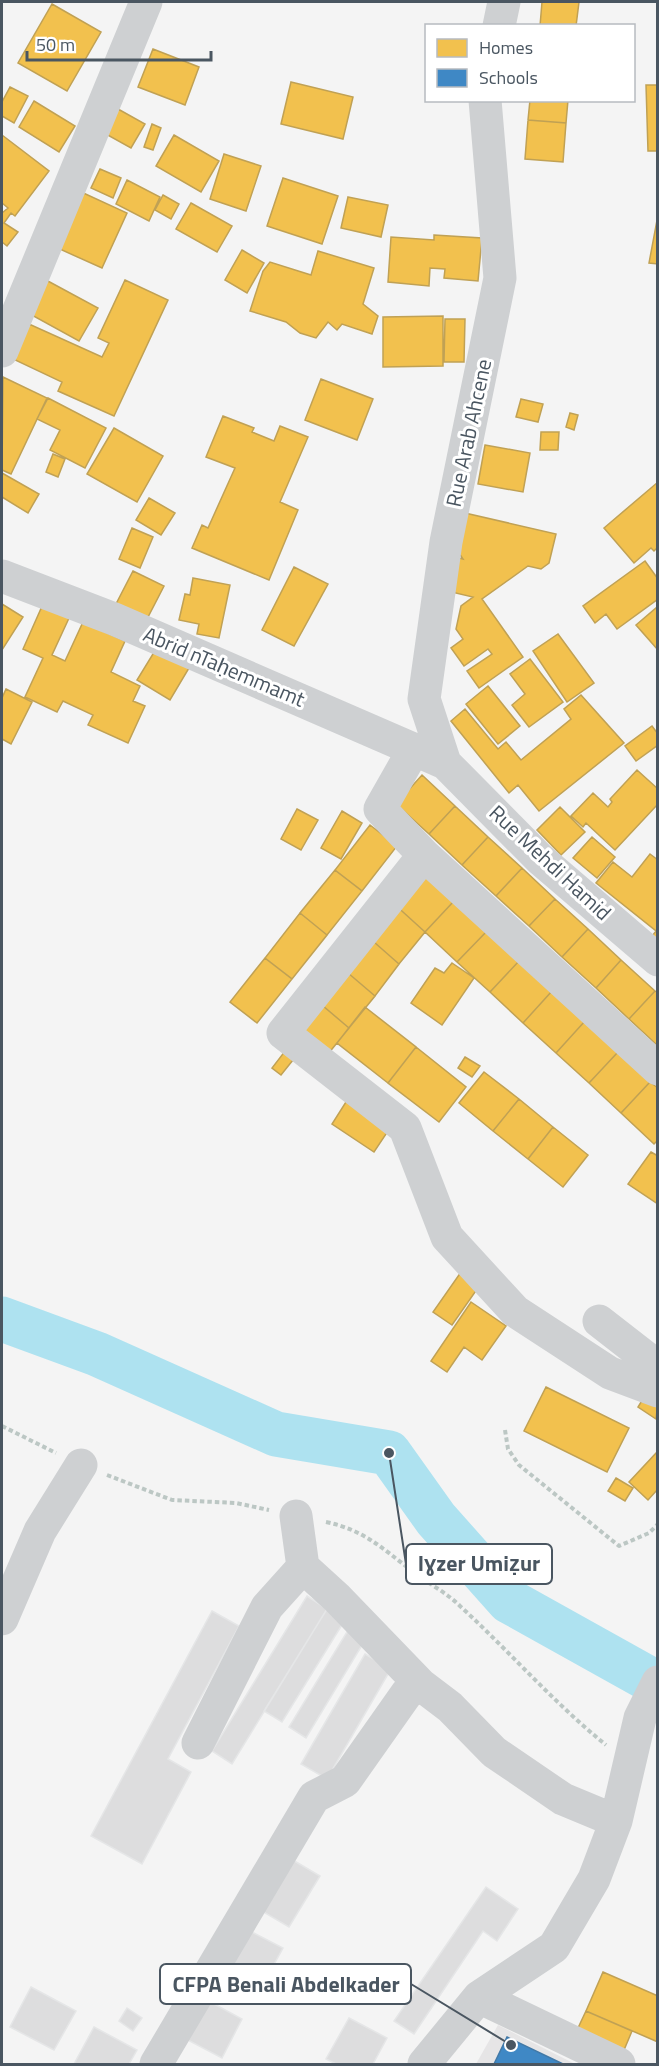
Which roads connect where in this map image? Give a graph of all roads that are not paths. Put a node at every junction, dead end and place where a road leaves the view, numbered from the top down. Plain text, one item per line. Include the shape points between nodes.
1 (146, 2) edge
2 (504, 2) edge
3 (499, 24) edge
4 (485, 102) edge
5 (2, 351) edge
6 (2, 576) edge
7 (414, 749) junction
8 (445, 762) junction
9 (424, 855) junction
10 (657, 960) edge
11 (657, 1069) edge
12 (599, 1321) dead end
13 (657, 1366) edge
14 (657, 1391) edge
15 (81, 1466) dead end
16 (296, 1516) dead end
17 (303, 1567) junction
18 (2, 1619) edge
19 (657, 1682) edge
20 (421, 1685) junction
21 (198, 1743) dead end
22 (616, 1821) junction
23 (479, 1997) junction
24 (156, 2064) edge
25 (424, 2064) edge
26 (619, 2064) edge

1 - 5 street
2 - 3 street
4 - 8 street, Rue Arab Ahcene via 500,278 446,542 424,699
6 - 7 street, Abrid nTaḥemmamt via 114,619
7 - 8 street, Abrid nTaḥemmamt
7 - 9 street via 380,809
8 - 10 street, Rue Mehdi Hamid via 540,859
9 - 11 street
9 - 14 street via 283,1033 405,1128 447,1238 515,1311 610,1373
12 - 13 street
15 - 18 street via 40,1531
16 - 17 street
17 - 20 street
17 - 21 street via 267,1607
19 - 22 street via 640,1718
20 - 22 street via 450,1707 494,1752 563,1799
20 - 24 street via 408,1693 345,1781 314,1797
22 - 23 street via 594,1879 554,1947
23 - 25 street
23 - 26 street

